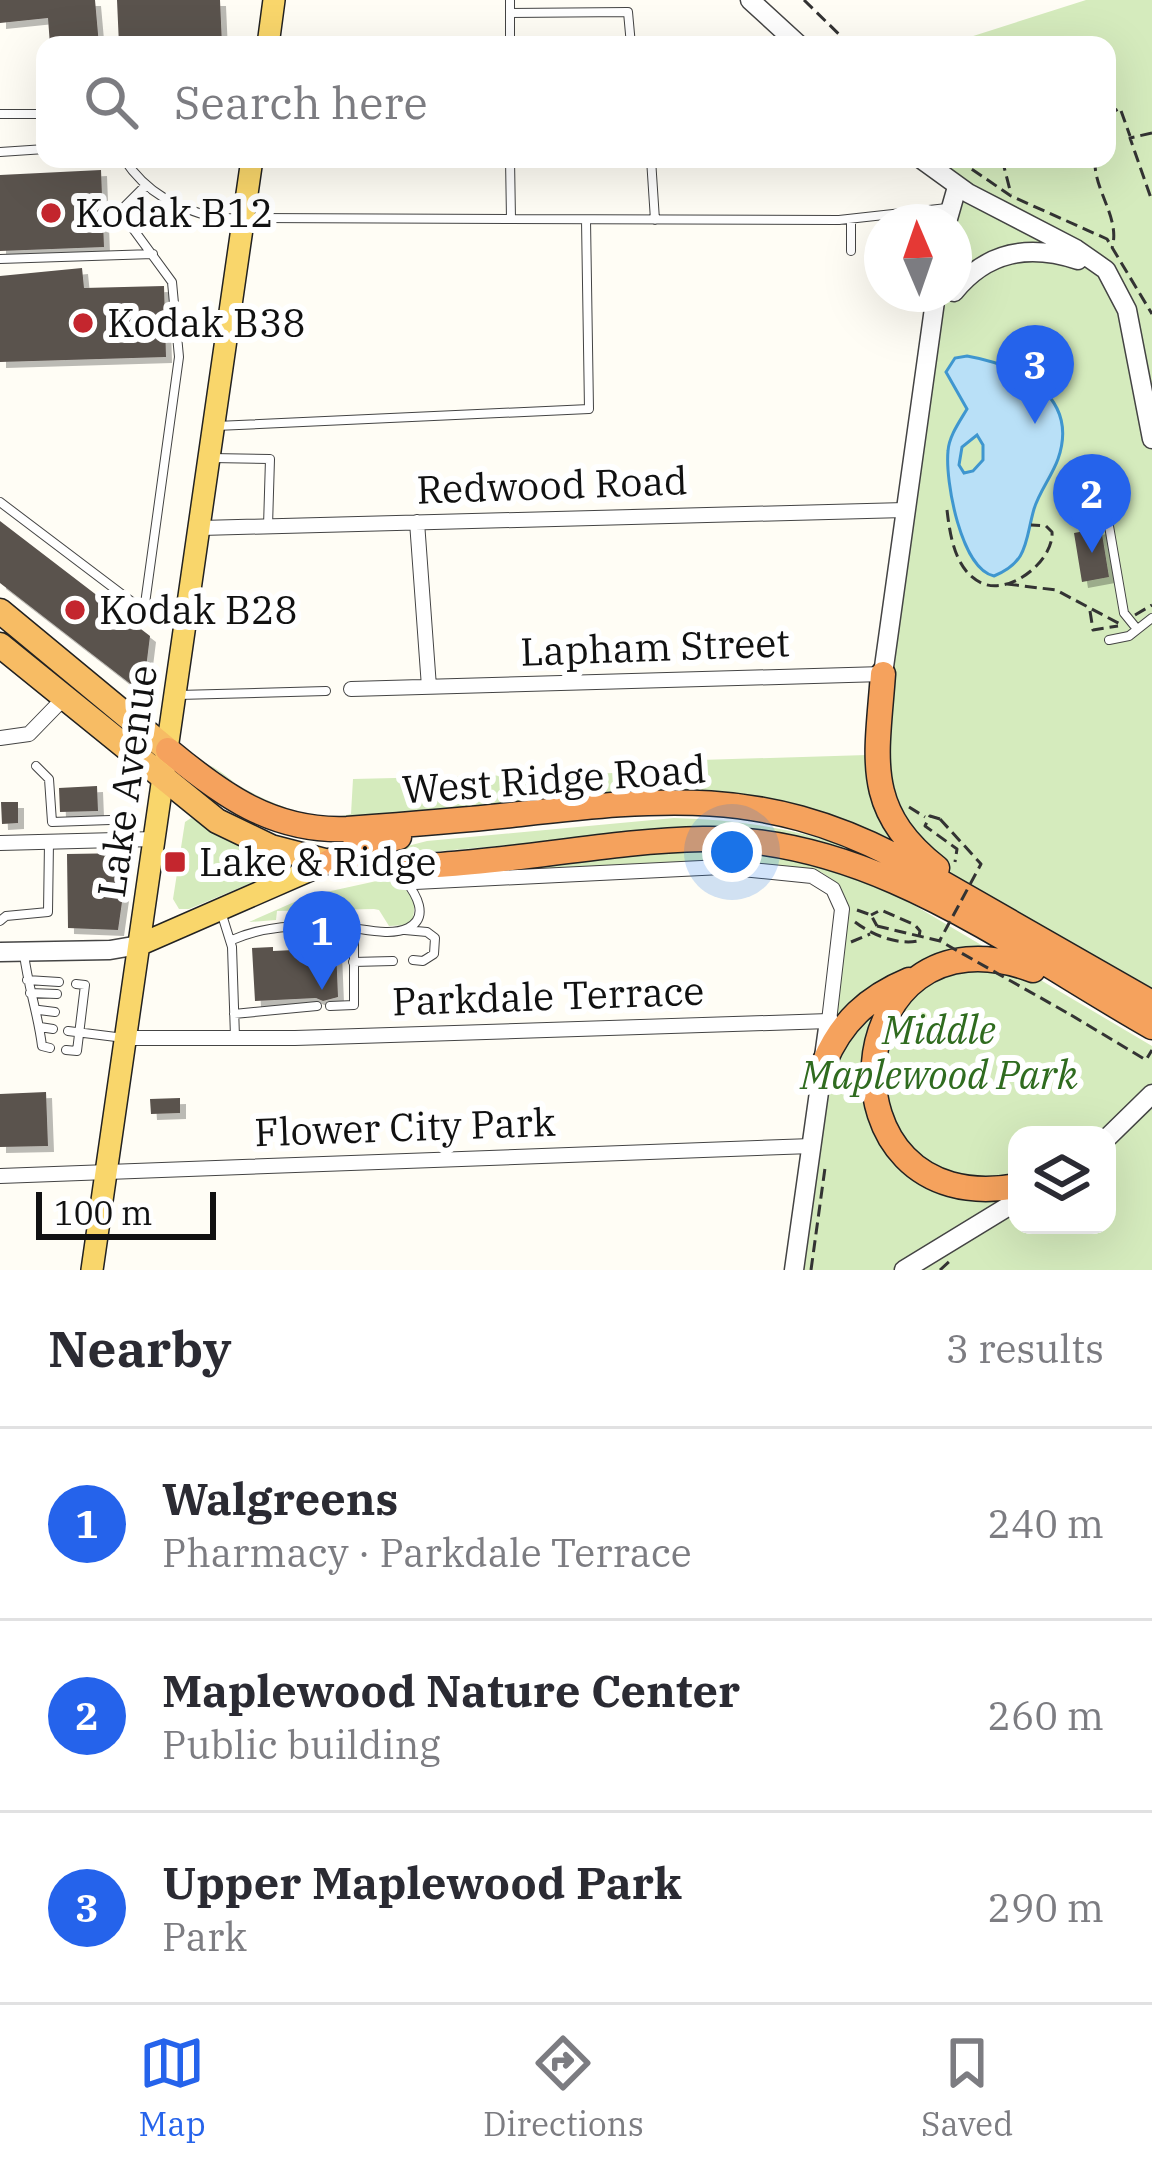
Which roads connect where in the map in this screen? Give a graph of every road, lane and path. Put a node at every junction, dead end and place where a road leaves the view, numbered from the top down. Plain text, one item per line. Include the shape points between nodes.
1 (274, 0) edge
2 (510, 0) edge
3 (750, 0) edge
4 (804, 0) edge
5 (510, 13) junction
6 (269, 36) edge
7 (510, 36) edge
8 (630, 36) edge
9 (789, 36) edge
10 (841, 36) edge
11 (1116, 110) edge
12 (36, 114) edge
13 (0, 115) edge
14 (1152, 133) edge
15 (1130, 138) junction
16 (36, 150) edge
17 (0, 152) edge
18 (132, 168) edge
19 (250, 168) edge
20 (510, 168) edge
21 (652, 168) edge
22 (933, 168) edge
23 (1004, 168) edge
24 (1094, 168) edge
25 (146, 185) junction
26 (957, 187) junction
27 (1011, 196) dead end
28 (1152, 201) edge
29 (952, 204) edge
30 (243, 218) junction
31 (512, 219) junction
32 (864, 219) edge
33 (586, 220) junction
34 (655, 220) junction
35 (851, 220) junction
36 (1112, 248) dead end
37 (851, 250) dead end
38 (154, 254) junction
39 (0, 259) edge
40 (972, 275) edge
41 (1110, 276) junction
42 (933, 312) edge
43 (943, 312) edge
44 (929, 339) junction
45 (213, 426) junction
46 (1152, 439) edge
47 (209, 458) junction
48 (0, 502) edge
49 (905, 510) junction
50 (947, 510) dead end
51 (418, 522) junction
52 (1031, 525) dead end
53 (268, 526) junction
54 (1109, 526) dead end
55 (201, 528) junction
56 (1006, 584) junction
57 (1152, 605) edge
58 (1090, 609) junction
59 (0, 611) edge
60 (1152, 617) edge
61 (1126, 623) junction
62 (1137, 629) junction
63 (1109, 640) dead end
64 (0, 645) edge
65 (883, 674) junction
66 (429, 687) junction
67 (351, 689) dead end
68 (326, 691) dead end
69 (176, 695) junction
70 (64, 698) junction
71 (0, 738) edge
72 (168, 750) junction
73 (36, 766) dead end
74 (164, 781) junction
75 (904, 810) dead end
76 (514, 815) junction
77 (926, 818) junction
78 (110, 820) dead end
79 (154, 839) junction
80 (49, 842) junction
81 (0, 843) edge
82 (328, 862) junction
83 (956, 862) dead end
84 (376, 866) junction
85 (404, 879) junction
86 (857, 910) dead end
87 (220, 911) junction
88 (871, 914) junction
89 (0, 921) edge
90 (854, 921) dead end
91 (354, 928) junction
92 (403, 930) junction
93 (870, 934) junction
94 (232, 940) junction
95 (851, 940) dead end
96 (1048, 944) junction
97 (139, 945) junction
98 (0, 952) edge
99 (24, 952) junction
100 (941, 953) junction
101 (413, 960) dead end
102 (393, 961) dead end
103 (352, 962) junction
104 (27, 980) junction
105 (59, 982) dead end
106 (76, 984) dead end
107 (28, 993) junction
108 (57, 994) dead end
109 (317, 1006) dead end
110 (330, 1006) dead end
111 (39, 1010) junction
112 (1143, 1010) edge
113 (55, 1012) dead end
114 (234, 1014) junction
115 (830, 1021) junction
116 (40, 1028) junction
117 (52, 1029) dead end
118 (74, 1032) junction
119 (235, 1037) junction
120 (125, 1038) junction
121 (50, 1048) dead end
122 (66, 1050) dead end
123 (1152, 1050) edge
124 (824, 1064) junction
125 (1152, 1094) edge
126 (1116, 1129) edge
127 (812, 1146) junction
128 (825, 1162) dead end
129 (106, 1172) junction
130 (0, 1176) edge
131 (1008, 1187) edge
132 (1008, 1206) edge
133 (92, 1270) edge
134 (794, 1270) edge
135 (811, 1270) edge
136 (904, 1270) edge

1 - 6 main road
2 - 5 lane
3 - 9 street
4 - 10 path
5 - 7 lane
5 - 8 lane via 628,12
11 - 15 path
12 - 13 lane
14 - 15 path
15 - 28 path
16 - 17 lane
18 - 25 lane
19 - 30 main road, Lake Avenue
20 - 31 lane
21 - 34 lane
22 - 26 street
23 - 27 path
24 - 36 path via 1114,229
25 - 30 lane via 180,209
25 - 38 lane via 121,211
26 - 29 street
26 - 41 street via 1076,249
30 - 31 lane
30 - 45 main road, Lake Avenue
31 - 33 lane
32 - 35 lane
33 - 34 lane
33 - 45 lane via 589,409
34 - 35 lane
35 - 37 lane
38 - 39 lane
38 - 48 lane via 172,282 179,357 144,611
40 - 41 street via 1022,251 1061,255
41 - 46 street via 1129,318
42 - 44 street
43 - 44 street
44 - 49 street
45 - 47 main road, Lake Avenue
47 - 53 lane via 270,459
47 - 55 main road, Lake Avenue
49 - 51 street, Redwood Road
49 - 65 street
50 - 56 path via 965,568 986,584
51 - 53 street, Redwood Road
51 - 66 street
52 - 56 path via 1050,529 1052,547
53 - 55 street, Redwood Road
54 - 61 lane
55 - 69 main road, Lake Avenue
56 - 58 path via 1047,588
57 - 61 path
58 - 61 path
58 - 61 path via 1093,630
59 - 72 highway, West Ridge Road
60 - 62 lane
61 - 62 lane
62 - 63 lane
64 - 70 highway, West Ridge Road
65 - 66 street, Lapham Street
65 - 96 highway via 875,770 896,826 940,870
66 - 67 street, Lapham Street
68 - 69 lane
69 - 72 main road, Lake Avenue
70 - 71 street via 29,734
70 - 74 highway, West Ridge Road
72 - 74 main road, Lake Avenue
72 - 76 highway, West Ridge Road via 228,798 302,827
73 - 78 lane via 49,779 52,822
74 - 79 main road, Lake Avenue
74 - 82 highway, West Ridge Road via 242,836
75 - 77 path via 912,806
76 - 82 highway via 362,846
76 - 96 highway, West Ridge Road via 665,800 773,810 876,847
77 - 83 path via 926,828 958,851
77 - 100 path, bridge via 940,819 981,864
79 - 80 street
79 - 97 main road, Lake Avenue
80 - 81 street
80 - 89 lane via 48,912
82 - 84 highway, West Ridge Road
82 - 87 main road
84 - 85 highway
84 - 112 highway, West Ridge Road via 697,839 784,845 889,877
85 - 92 lane via 420,913
85 - 115 street via 734,867 806,874 830,886 843,918
86 - 88 path
87 - 94 lane
87 - 97 main road
88 - 93 path via 884,911 920,932 911,943
88 - 100 path, bridge via 877,926
90 - 93 path
91 - 92 lane
91 - 94 lane via 255,929
91 - 103 lane
92 - 101 lane via 435,938 434,954
93 - 95 path
94 - 114 lane
96 - 112 highway, West Ridge Road
97 - 99 street
97 - 120 main road, Lake Avenue
98 - 99 street
99 - 104 lane
100 - 112 highway via 1013,963
100 - 123 path, bridge via 1146,1060
100 - 124 highway via 863,1005
100 - 131 highway via 884,1019 872,1060 876,1106 898,1147 938,1178
102 - 103 lane
103 - 110 lane via 354,1005
104 - 105 lane
104 - 107 lane
106 - 118 lane via 85,985
107 - 108 lane
107 - 111 lane
109 - 114 lane
111 - 113 lane
111 - 116 lane
114 - 119 lane
115 - 119 street, Parkdale Terrace
115 - 124 street
116 - 117 lane
116 - 121 lane via 42,1046
118 - 120 lane
118 - 122 lane via 77,1051
119 - 120 street, Parkdale Terrace
120 - 129 main road, Lake Avenue
124 - 127 street
125 - 126 street
127 - 129 street, Flower City Park
127 - 134 street
128 - 135 path
129 - 130 street, Flower City Park
129 - 133 main road, Lake Avenue
132 - 136 street

